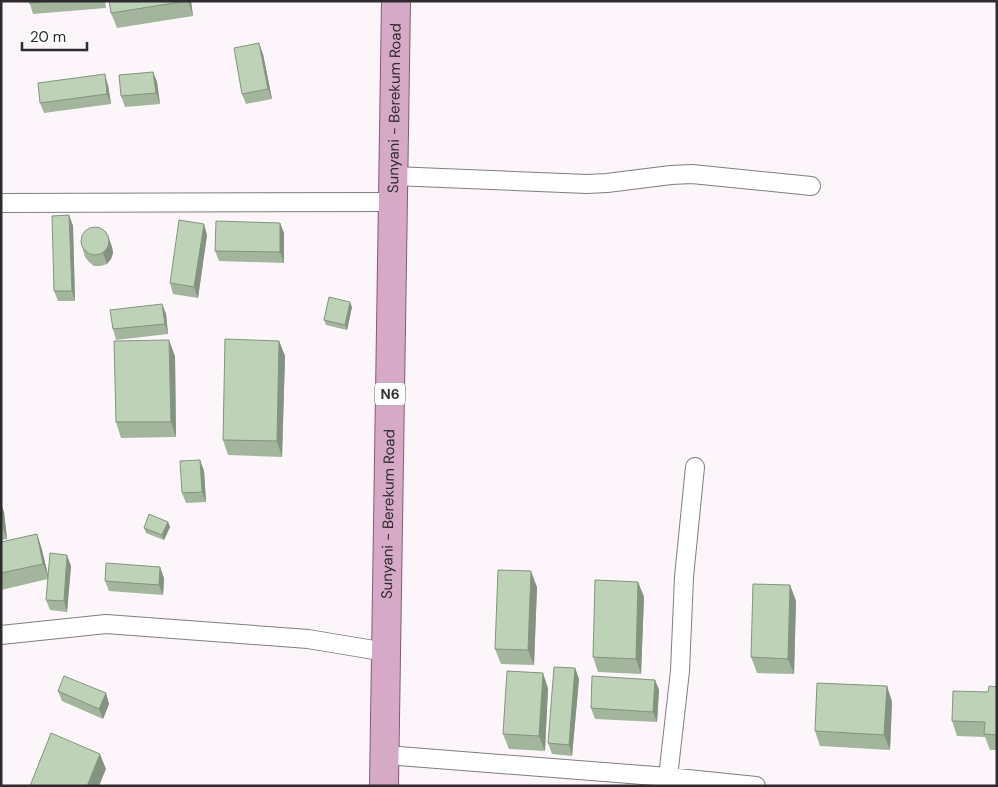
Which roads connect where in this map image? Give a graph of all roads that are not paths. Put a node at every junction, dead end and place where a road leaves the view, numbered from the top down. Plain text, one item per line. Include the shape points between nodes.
1 (396, 1) edge
2 (811, 186) dead end
3 (393, 189) junction
4 (1, 203) edge
5 (695, 467) dead end
6 (1, 636) edge
7 (386, 652) junction
8 (386, 755) junction
9 (668, 777) junction
10 (384, 786) edge
11 (756, 786) edge

1 - 3 main road, Sunyani - Berekum Road / N6
2 - 3 street via 692,174 607,183
3 - 4 street
3 - 7 main road, Sunyani - Berekum Road / N6
5 - 9 street via 684,577 680,671
6 - 7 street via 106,624 308,639
7 - 8 main road, Sunyani - Berekum Road / N6
8 - 9 street
8 - 10 main road, Sunyani - Berekum Road / N6
9 - 11 street

